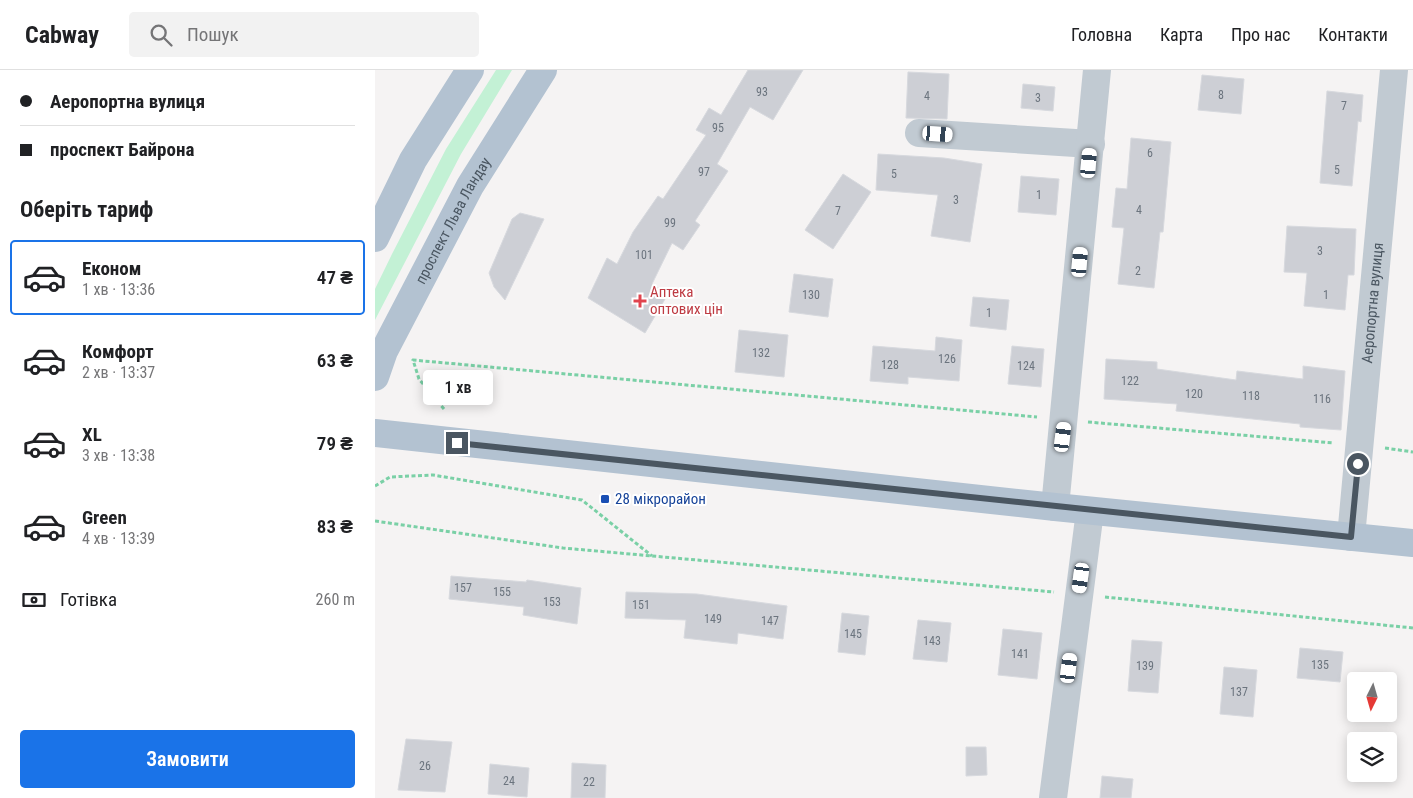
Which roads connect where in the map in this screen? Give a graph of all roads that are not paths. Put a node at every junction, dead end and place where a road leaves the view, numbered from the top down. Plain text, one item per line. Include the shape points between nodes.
1 (470, 70) edge
2 (543, 70) edge
3 (1097, 70) edge
4 (1394, 70) edge
5 (919, 133) dead end
6 (1091, 144) junction
7 (375, 238) edge
8 (375, 377) edge
9 (375, 433) edge
10 (1055, 507) junction
11 (1090, 511) junction
12 (1351, 537) junction
13 (1413, 543) edge
14 (1053, 798) edge

1 - 7 main road via 413,160
2 - 8 main road, проспект Льва Ландау via 470,186 383,351
3 - 6 street
4 - 12 street, Аеропортна вулиця
5 - 6 street
6 - 10 street
9 - 10 main road
10 - 11 main road
11 - 12 main road
11 - 14 street
12 - 13 main road

